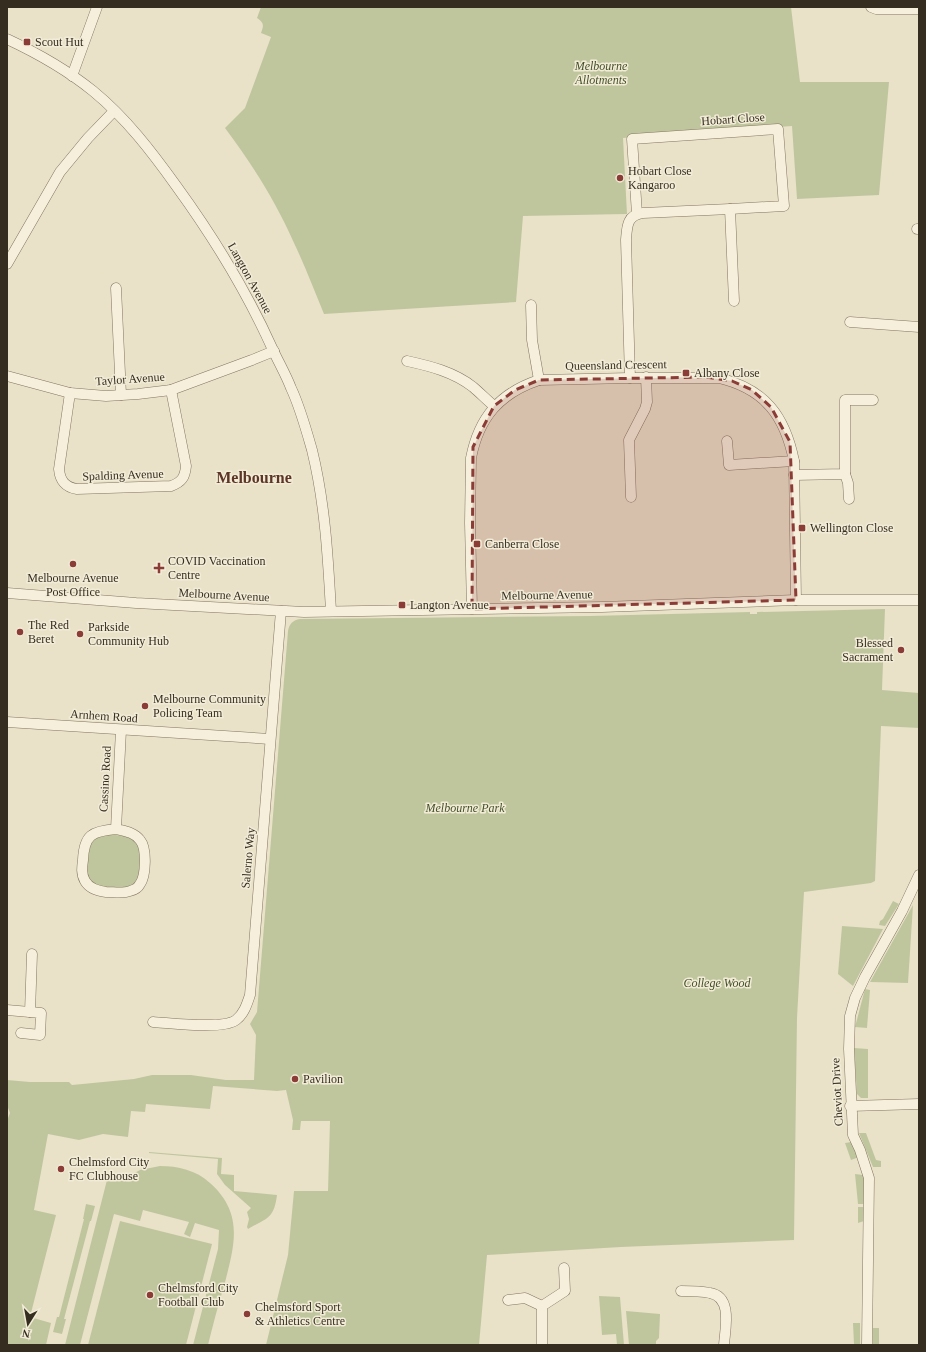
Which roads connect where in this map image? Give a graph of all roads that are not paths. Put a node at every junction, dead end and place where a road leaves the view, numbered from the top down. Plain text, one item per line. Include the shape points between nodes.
1 (97, 7) edge
2 (871, 7) edge
3 (919, 9) edge
4 (7, 39) edge
5 (72, 76) junction
6 (114, 111) junction
7 (730, 209) junction
8 (637, 214) junction
9 (7, 264) edge
10 (116, 288) dead end
11 (734, 301) dead end
12 (531, 305) dead end
13 (850, 322) dead end
14 (919, 327) edge
15 (274, 351) junction
16 (407, 361) dead end
17 (7, 376) edge
18 (646, 377) junction
19 (630, 378) junction
20 (539, 380) junction
21 (171, 390) junction
22 (70, 393) junction
23 (121, 395) junction
24 (873, 400) dead end
25 (494, 406) junction
26 (728, 441) dead end
27 (794, 461) junction
28 (845, 474) junction
29 (794, 475) junction
30 (631, 497) dead end
31 (849, 499) dead end
32 (7, 593) edge
33 (796, 600) junction
34 (919, 600) edge
35 (472, 609) junction
36 (281, 611) junction
37 (331, 611) junction
38 (7, 722) edge
39 (121, 730) junction
40 (270, 739) junction
41 (116, 829) junction
42 (919, 875) edge
43 (32, 954) dead end
44 (7, 1010) edge
45 (30, 1012) junction
46 (153, 1022) dead end
47 (21, 1033) dead end
48 (919, 1104) edge
49 (850, 1106) junction
50 (564, 1268) dead end
51 (681, 1290) dead end
52 (508, 1300) dead end
53 (542, 1306) junction
54 (542, 1345) edge
55 (724, 1345) edge
56 (867, 1345) edge

1 - 5 street
2 - 3 street
4 - 5 street, Langton Avenue
5 - 6 street, Langton Avenue
6 - 9 street via 60,172
6 - 15 street, Langton Avenue via 152,152 214,240
7 - 8 street, Hobart Close
7 - 8 street, Hobart Close via 784,206 778,129 632,140
7 - 11 street
8 - 19 street via 628,224 626,236
10 - 23 street
12 - 20 street via 532,340
13 - 14 street
15 - 21 street, Taylor Avenue
15 - 37 street, Langton Avenue via 292,388 318,476 325,524
16 - 25 street via 426,365 459,378
17 - 22 street, Taylor Avenue
18 - 19 street, Queensland Crescent
18 - 27 street, Queensland Crescent via 719,378 752,390 771,407 783,424
18 - 30 street via 647,402 629,440
19 - 20 street, Queensland Crescent
20 - 25 street, Queensland Crescent via 515,390
21 - 22 street, Spalding Avenue via 186,466 183,480 172,486 77,489 63,483 59,469
21 - 23 street, Taylor Avenue
22 - 23 street, Taylor Avenue
24 - 28 street via 845,400
25 - 35 street, Queensland Crescent via 478,432 471,458
26 - 27 street via 729,465
27 - 29 street, Queensland Crescent
28 - 29 street
28 - 31 street
29 - 33 street, Queensland Crescent
32 - 36 street, Melbourne Avenue
33 - 34 street, Melbourne Avenue
33 - 35 street, Melbourne Avenue
35 - 37 street, Melbourne Avenue
36 - 37 street, Melbourne Avenue
36 - 40 street, Salerno Way
38 - 39 street, Arnhem Road
39 - 40 street, Arnhem Road
39 - 41 street, Cassino Road
40 - 46 street, Salerno Way via 250,995 245,1010 236,1020 218,1025
41 - 41 street, Cassino Road via 98,831 88,839 82,872 87,884 94,889 130,892 141,884 144,846 141,840 130,832
42 - 49 street, Cheviot Drive via 855,998 850,1016
43 - 45 street
44 - 45 street
45 - 47 street via 41,1013 40,1035
48 - 49 street
49 - 56 street, Cheviot Drive via 853,1135 869,1178
50 - 53 street via 565,1291
51 - 55 street via 712,1293 724,1303
52 - 53 street via 525,1298
53 - 54 street

